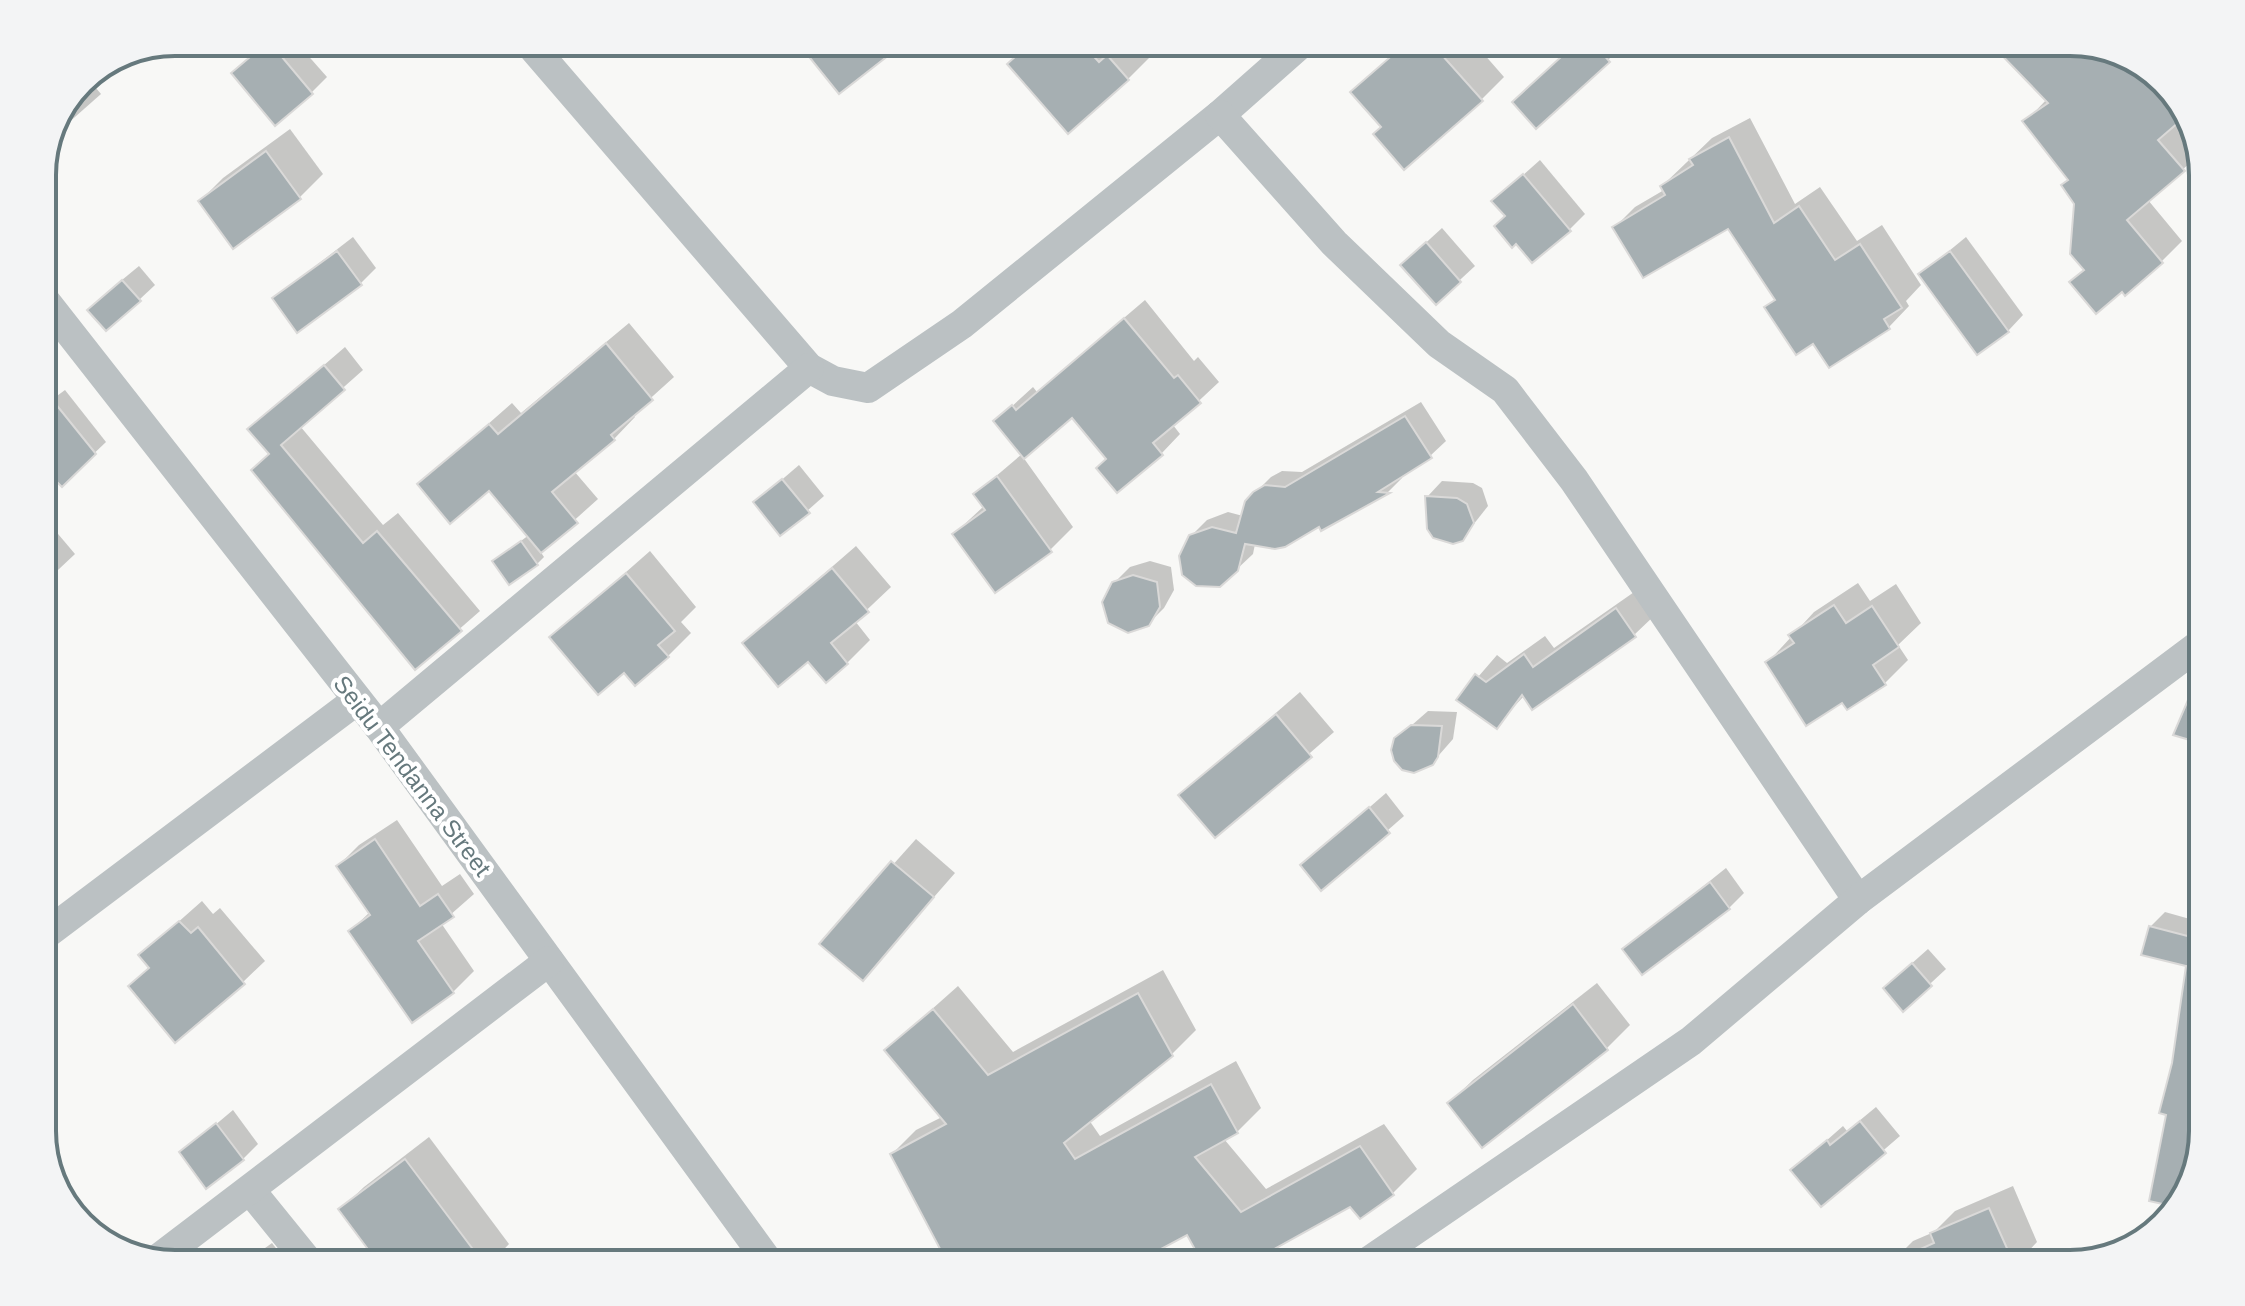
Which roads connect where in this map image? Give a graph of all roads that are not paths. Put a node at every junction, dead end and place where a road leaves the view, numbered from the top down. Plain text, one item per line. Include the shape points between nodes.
1 (540, 56) edge
2 (1287, 56) edge
3 (1220, 115) junction
4 (56, 315) edge
5 (809, 368) junction
6 (2189, 652) edge
7 (357, 700) junction
8 (379, 727) junction
9 (1858, 900) junction
10 (56, 926) edge
11 (549, 961) junction
12 (250, 1190) junction
13 (170, 1250) edge
14 (299, 1250) edge
15 (760, 1250) edge
16 (1385, 1250) edge

1 - 5 street
2 - 3 street
3 - 5 street via 899,370 868,388 833,381
3 - 9 street via 1334,243 1439,344 1505,390 1574,480
4 - 7 street, Seidu Tendanna Street
5 - 8 street
6 - 9 street
7 - 8 street, Seidu Tendanna Street
7 - 10 street
8 - 11 street, Seidu Tendanna Street
9 - 16 street via 1691,1041
11 - 12 street
11 - 15 street, Seidu Tendanna Street
12 - 13 street
12 - 14 street

